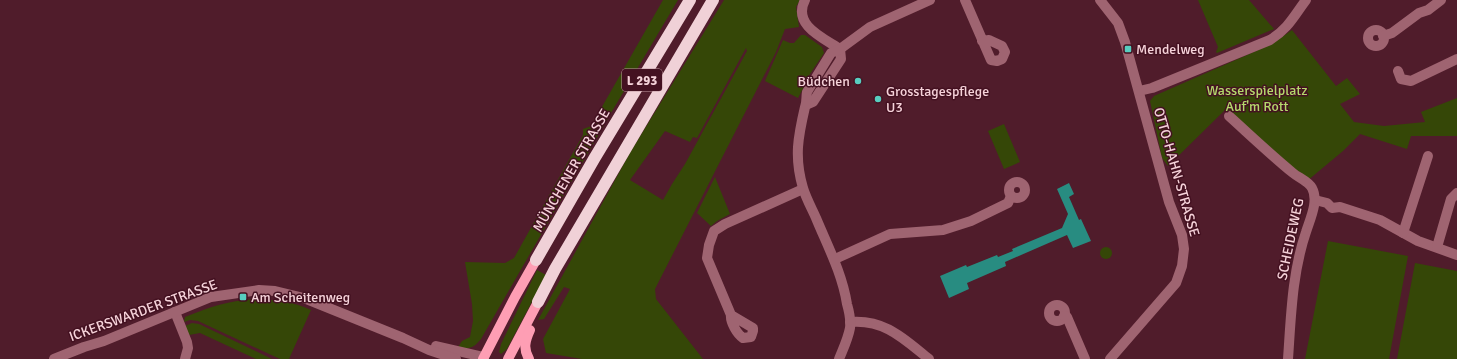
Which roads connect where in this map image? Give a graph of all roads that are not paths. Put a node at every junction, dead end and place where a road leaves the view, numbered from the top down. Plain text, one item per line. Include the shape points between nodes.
1 (690, 0) edge
2 (713, 0) edge
3 (805, 0) edge
4 (930, 0) edge
5 (965, 0) edge
6 (1100, 0) edge
7 (1305, 0) edge
8 (1441, 0) edge
9 (1384, 36) dead end
10 (982, 41) dead end
11 (840, 49) junction
12 (1457, 59) edge
13 (1398, 71) dead end
14 (1139, 91) junction
15 (1229, 116) dead end
16 (1428, 156) dead end
17 (803, 189) junction
18 (1457, 193) edge
19 (1011, 196) dead end
20 (1315, 200) junction
21 (1403, 233) junction
22 (1437, 247) junction
23 (1457, 254) edge
24 (835, 259) junction
25 (536, 260) joint
26 (538, 302) junction
27 (175, 312) junction
28 (731, 315) dead end
29 (1064, 316) dead end
30 (850, 322) junction
31 (403, 338) junction
32 (486, 358) edge
33 (54, 359) edge
34 (185, 359) edge
35 (456, 359) edge
36 (508, 359) edge
37 (529, 359) edge
38 (839, 359) edge
39 (929, 359) edge
40 (1085, 359) edge
41 (1110, 359) edge
42 (1288, 359) edge

1 - 25 highway, MÜNCHENER STRASSE / L 293
2 - 26 highway, L 293
3 - 11 street via 802,15 808,28
4 - 11 street via 870,27
5 - 10 street
6 - 14 street, OTTO-HAHN-STRASSE via 1111,12 1121,30
7 - 14 street via 1290,24 1270,40
8 - 9 street
11 - 17 street via 841,59 813,102 806,105 800,126 797,145
12 - 13 street via 1411,81 1401,79
14 - 41 street, OTTO-HAHN-STRASSE via 1168,202 1182,236 1183,259 1176,283
15 - 20 street, SCHEIDEWEG via 1295,175 1310,185
16 - 21 street
17 - 24 street
17 - 28 street via 714,231 707,258
18 - 22 street via 1451,199
19 - 24 street via 1008,203 971,221 943,230 890,234
20 - 21 street via 1327,203 1332,208 1340,207 1380,220
20 - 42 street, SCHEIDEWEG via 1296,270
21 - 22 street
22 - 23 street
24 - 30 street via 846,295
25 - 32 main road, MÜNCHENER STRASSE / L 293
26 - 36 main road, L 293
26 - 37 main road via 537,314 525,343
27 - 31 street, ICKERSWARDER STRASSE via 211,297 259,290 275,291 304,298
27 - 33 street, ICKERSWARDER STRASSE
27 - 34 street via 187,342
29 - 40 street
30 - 38 street via 847,341
30 - 39 street via 868,322 884,326 896,332
31 - 32 street, ICKERSWARDER STRASSE
31 - 35 street, ICKERSWARDER STRASSE

